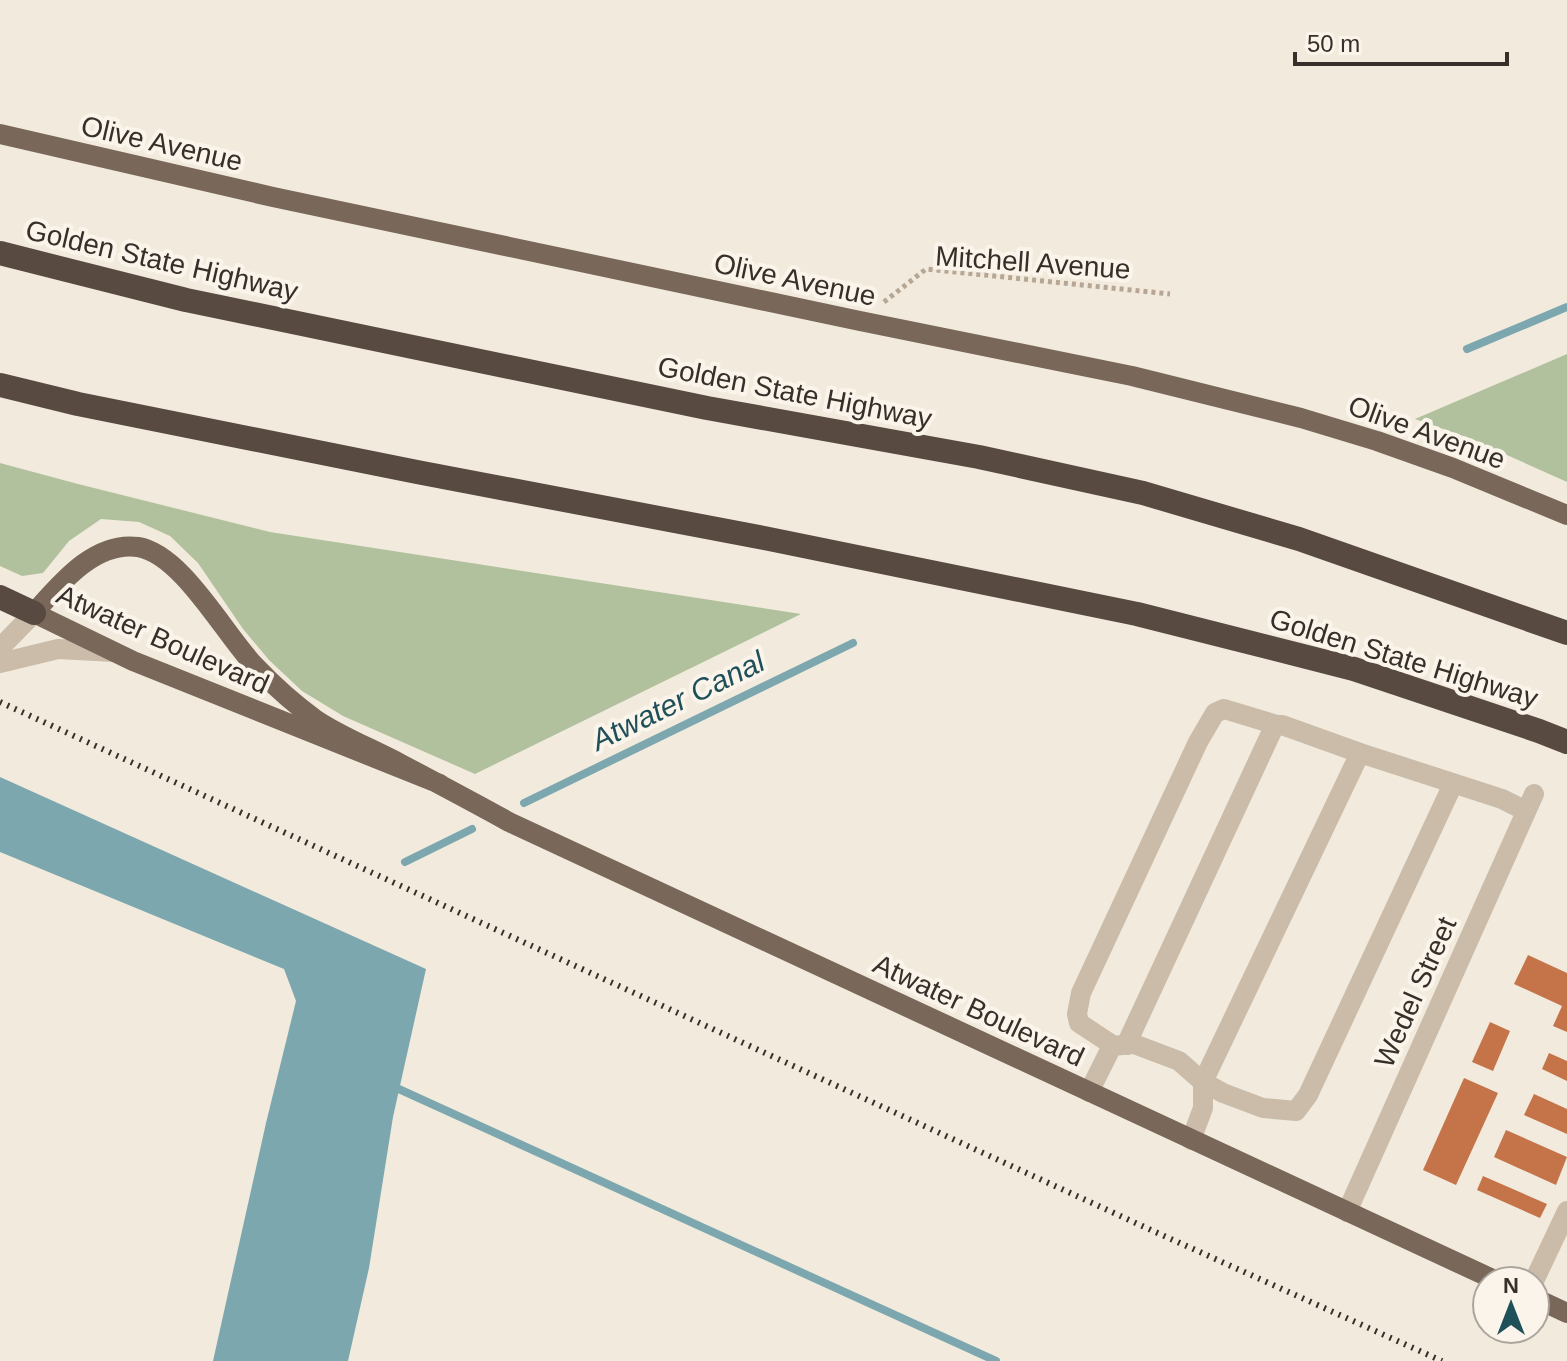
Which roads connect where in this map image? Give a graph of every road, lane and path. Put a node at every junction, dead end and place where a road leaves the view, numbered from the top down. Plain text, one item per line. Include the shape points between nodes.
1 (0, 134) edge
2 (0, 253) edge
3 (1170, 294) dead end
4 (860, 321) junction
5 (0, 385) edge
6 (1567, 515) edge
7 (0, 597) edge
8 (34, 613) junction
9 (1567, 633) edge
10 (0, 648) edge
11 (114, 652) junction
12 (0, 663) edge
13 (1277, 725) junction
14 (1567, 742) edge
15 (1360, 753) junction
16 (440, 784) junction
17 (1453, 784) junction
18 (1120, 1045) junction
19 (1203, 1082) junction
20 (1089, 1092) junction
21 (1191, 1140) junction
22 (1567, 1211) edge
23 (1347, 1212) junction
24 (1542, 1265) edge
25 (1471, 1269) edge

1 - 4 main road, Olive Avenue
2 - 9 highway, Golden State Highway via 186,300 1143,493 1299,539
3 - 4 path, Mitchell Avenue via 926,269
4 - 6 main road, Olive Avenue via 1132,376 1301,418 1453,468
5 - 14 highway, Golden State Highway via 1137,614 1354,669
7 - 8 highway
8 - 10 street
8 - 11 main road, Atwater Boulevard
8 - 16 main road, Atwater Boulevard via 60,583 99,553 121,547 152,551 189,582 281,692 317,721
11 - 12 street via 58,649
11 - 16 main road, Atwater Boulevard
13 - 15 street
13 - 18 street
13 - 18 street via 1224,709 1215,713 1198,742 1081,993 1079,1023
15 - 17 street
15 - 19 street
16 - 20 main road, Atwater Boulevard via 509,822
17 - 19 street via 1296,1111 1263,1108
17 - 23 street, Wedel Street via 1530,802
18 - 19 street via 1134,1044 1179,1061
18 - 20 street via 1112,1046
19 - 21 street via 1203,1108
20 - 21 main road, Atwater Boulevard
21 - 23 main road, Atwater Boulevard
22 - 24 street
23 - 25 main road, Atwater Boulevard

